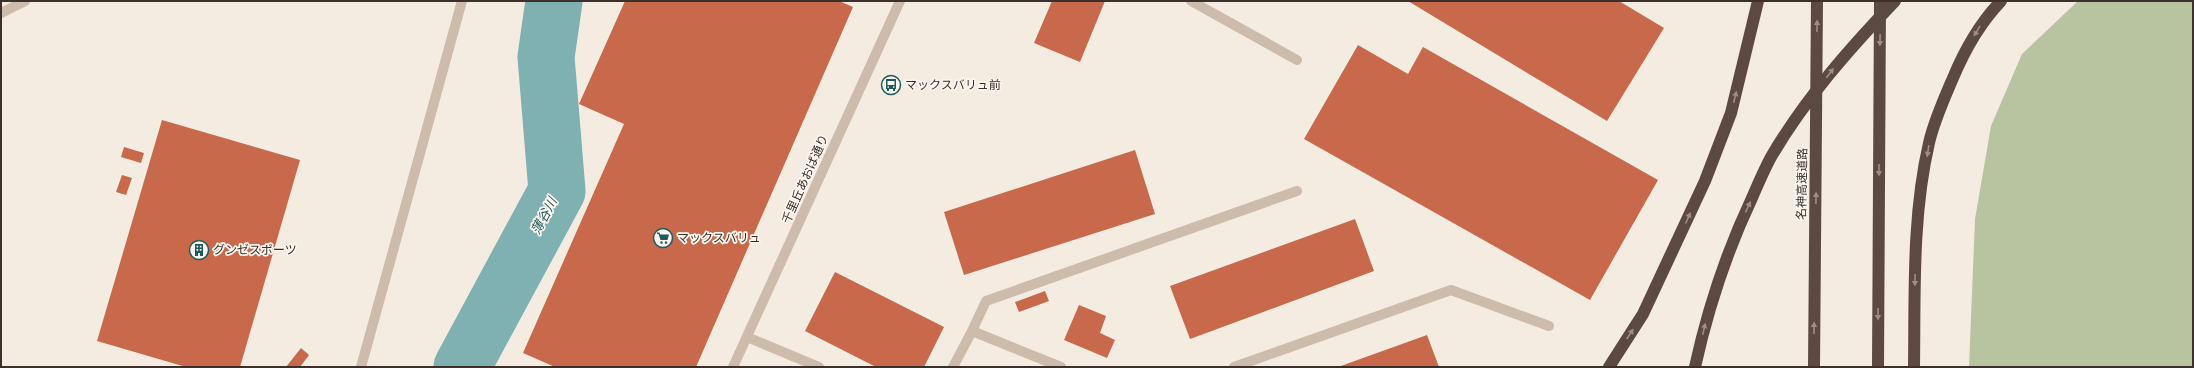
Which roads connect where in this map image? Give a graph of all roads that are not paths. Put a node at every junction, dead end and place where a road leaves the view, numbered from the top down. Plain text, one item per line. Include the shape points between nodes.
1 (25, 1) edge
2 (462, 1) edge
3 (900, 1) edge
4 (1190, 1) edge
5 (1758, 1) edge
6 (1818, 1) edge
7 (1880, 1) edge
8 (1895, 1) edge
9 (2001, 1) edge
10 (1, 13) edge
11 (1297, 60) dead end
12 (1297, 191) dead end
13 (1549, 326) dead end
14 (972, 331) junction
15 (747, 337) junction
16 (361, 367) edge
17 (733, 367) edge
18 (819, 367) edge
19 (953, 367) edge
20 (1061, 367) edge
21 (1234, 367) edge
22 (1609, 367) edge
23 (1696, 367) edge
24 (1814, 367) edge
25 (1878, 367) edge
26 (1914, 367) edge

1 - 10 street
2 - 16 street
3 - 15 street, 千里丘あおば通り
4 - 11 street
22 -> 5 highway via 1643,314 1705,181 1732,112
24 -> 6 highway, 名神高速道路
7 -> 25 highway
23 -> 8 highway, bridge via 1706,318 1724,263 1771,158 1799,114 1837,64
9 -> 26 highway via 1985,17 1964,51 1929,143 1915,251
12 - 14 street via 986,301
13 - 21 street via 1451,290
14 - 19 street
14 - 20 street
15 - 17 street, 千里丘あおば通り
15 - 18 street

